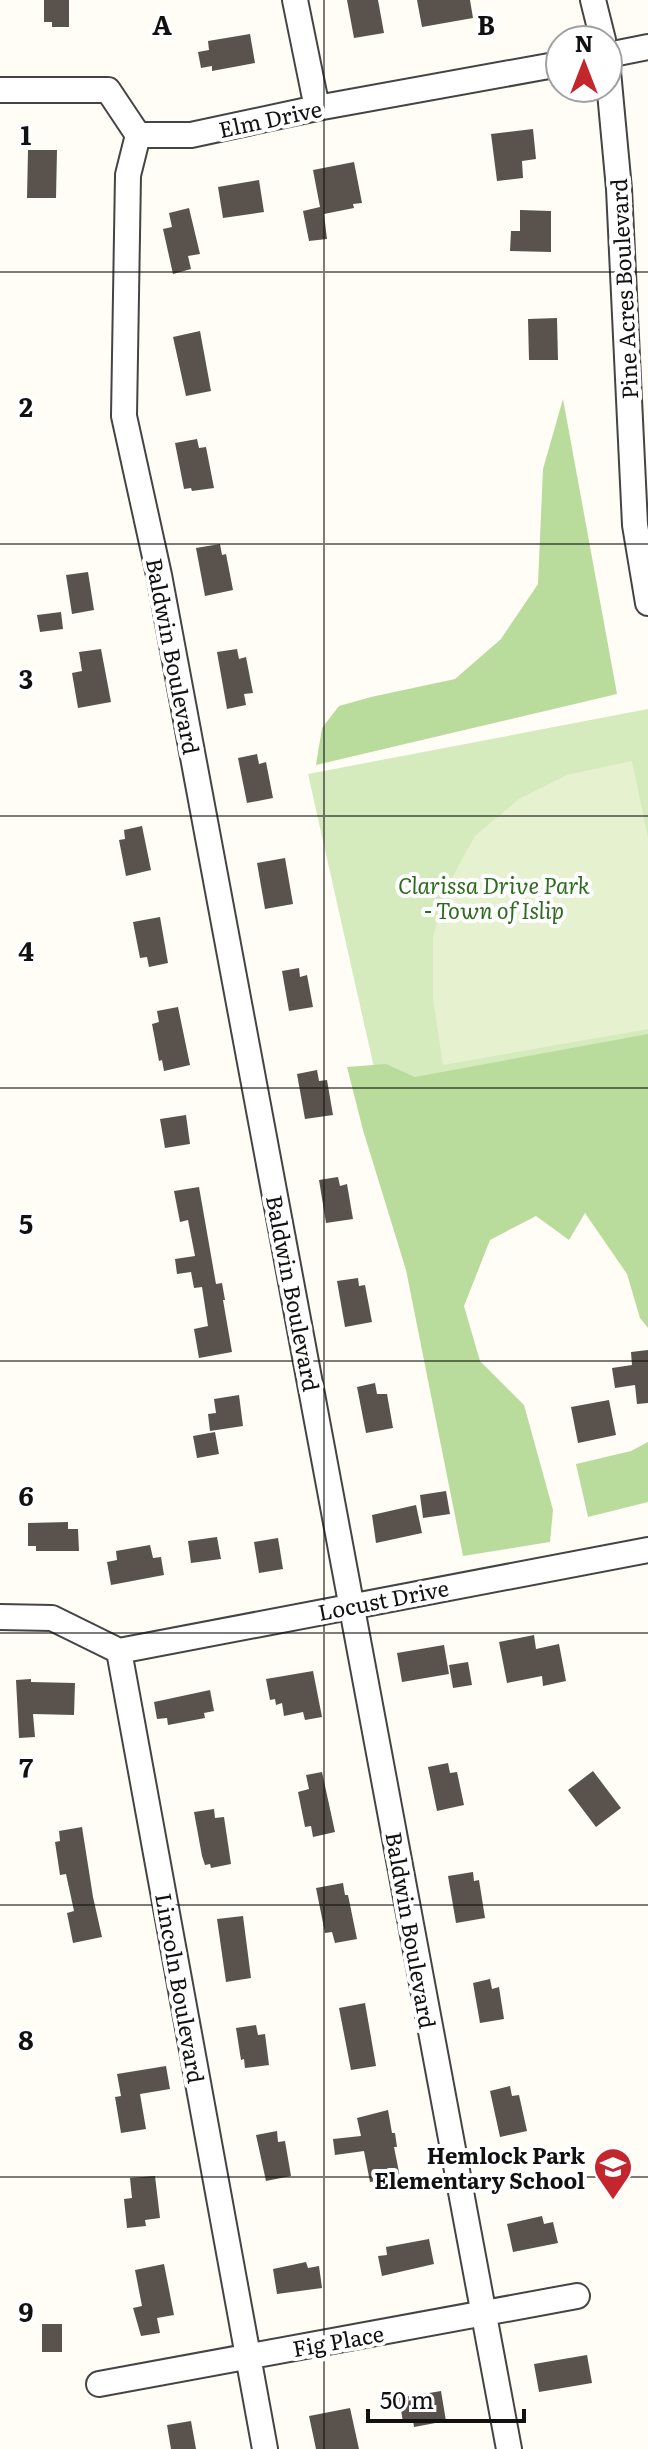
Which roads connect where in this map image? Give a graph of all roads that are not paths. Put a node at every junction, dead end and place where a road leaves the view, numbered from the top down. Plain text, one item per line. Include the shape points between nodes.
1 (295, 0) edge
2 (593, 0) edge
3 (599, 24) edge
4 (648, 47) edge
5 (624, 52) edge
6 (544, 67) edge
7 (0, 90) edge
8 (611, 104) edge
9 (317, 108) junction
10 (138, 135) junction
11 (637, 380) edge
12 (648, 603) edge
13 (648, 1550) edge
14 (353, 1605) junction
15 (0, 1617) edge
16 (119, 1651) junction
17 (577, 2296) dead end
18 (485, 2314) junction
19 (248, 2357) junction
20 (99, 2384) dead end
21 (265, 2449) edge
22 (509, 2449) edge

1 - 9 street
2 - 3 street
4 - 5 street
6 - 9 street, Elm Drive
7 - 10 street via 108,90
8 - 11 street, Pine Acres Boulevard
9 - 10 street, Elm Drive via 191,135
10 - 14 street, Baldwin Boulevard via 128,175 124,416 159,575
11 - 12 street, Pine Acres Boulevard via 635,525
13 - 14 street, Locust Drive
14 - 16 street, Locust Drive
14 - 18 street, Baldwin Boulevard
15 - 16 street via 52,1618
16 - 19 street, Lincoln Boulevard
17 - 18 street, Fig Place
18 - 19 street, Fig Place
18 - 22 street, Baldwin Boulevard
19 - 20 street, Fig Place
19 - 21 street, Lincoln Boulevard

